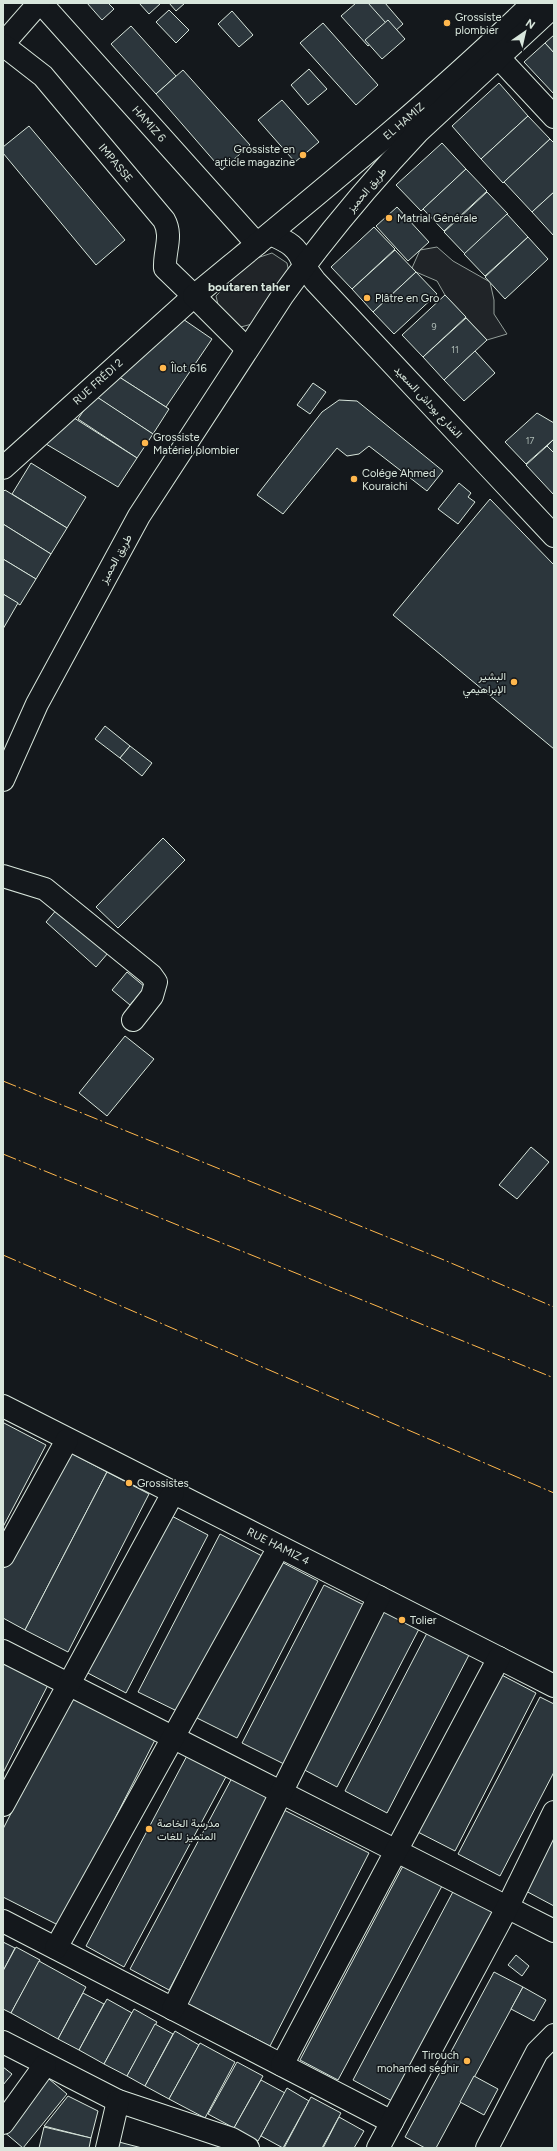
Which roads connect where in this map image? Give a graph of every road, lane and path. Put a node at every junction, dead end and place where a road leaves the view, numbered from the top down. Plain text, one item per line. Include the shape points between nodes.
1 (40, 3) edge
2 (533, 3) edge
3 (554, 6) edge
4 (3, 45) edge
5 (499, 58) junction
6 (434, 117) joint
7 (554, 117) edge
8 (263, 239) junction
9 (304, 266) junction
10 (194, 296) junction
11 (242, 344) junction
12 (3, 468) edge
13 (554, 536) edge
14 (3, 747) edge
15 (3, 780) edge
16 (3, 876) edge
17 (133, 1020) dead end
18 (3, 1406) edge
19 (67, 1440) junction
20 (173, 1493) junction
21 (279, 1547) junction
22 (3, 1556) edge
23 (379, 1597) junction
24 (3, 1651) edge
25 (499, 1658) junction
26 (68, 1685) junction
27 (554, 1686) edge
28 (173, 1738) junction
29 (281, 1793) junction
30 (3, 1805) edge
31 (554, 1812) edge
32 (396, 1851) junction
33 (507, 1908) junction
34 (3, 1921) edge
35 (554, 1931) edge
36 (56, 1948) junction
37 (173, 2009) junction
38 (554, 2035) edge
39 (3, 2042) edge
40 (44, 2065) junction
41 (282, 2065) junction
42 (118, 2101) junction
43 (3, 2122) edge
44 (392, 2122) junction
45 (237, 2145) edge
46 (107, 2148) edge
47 (378, 2148) edge
48 (487, 2148) edge

1 - 4 street
1 - 8 street, HAMIZ 6
2 - 8 street, EL HAMIZ via 471,63
3 - 5 street, EL HAMIZ
4 - 10 street, IMPASSE via 43,76 164,220 169,236 165,268
5 - 6 street, EL HAMIZ
5 - 7 street
6 - 9 street, طريق الحميز via 384,170
8 - 9 street, الشارع بوداش السعيد via 286,241 294,246 302,257
8 - 10 street, EL HAMIZ
9 - 11 street, طريق الحميز
9 - 13 street, الشارع بوداش السعيد via 315,281
10 - 11 street
10 - 12 street, RUE FRÉDI 2
11 - 14 street, طريق الحميز via 128,510 25,698
11 - 15 street, طريق الحميز via 139,516 37,704
16 - 17 street via 45,889 151,975 156,982 152,996
18 - 19 street, RUE HAMIZ 4
19 - 20 street, RUE HAMIZ 4
19 - 22 street
20 - 21 street, RUE HAMIZ 4
20 - 26 street
21 - 23 street, RUE HAMIZ 4
21 - 28 street
23 - 25 street, RUE HAMIZ 4
23 - 29 street
24 - 26 street
25 - 27 street, RUE HAMIZ 4
25 - 32 street
26 - 28 street
26 - 30 street
28 - 29 street
28 - 36 street
29 - 32 street
29 - 37 street
31 - 33 street
32 - 33 street
32 - 41 street
33 - 35 street
33 - 44 street
34 - 36 street
36 - 37 street
37 - 41 street
38 - 48 street via 538,2052
39 - 40 street
40 - 42 street
40 - 43 street
41 - 44 street
42 - 45 street
42 - 46 street
44 - 47 street

